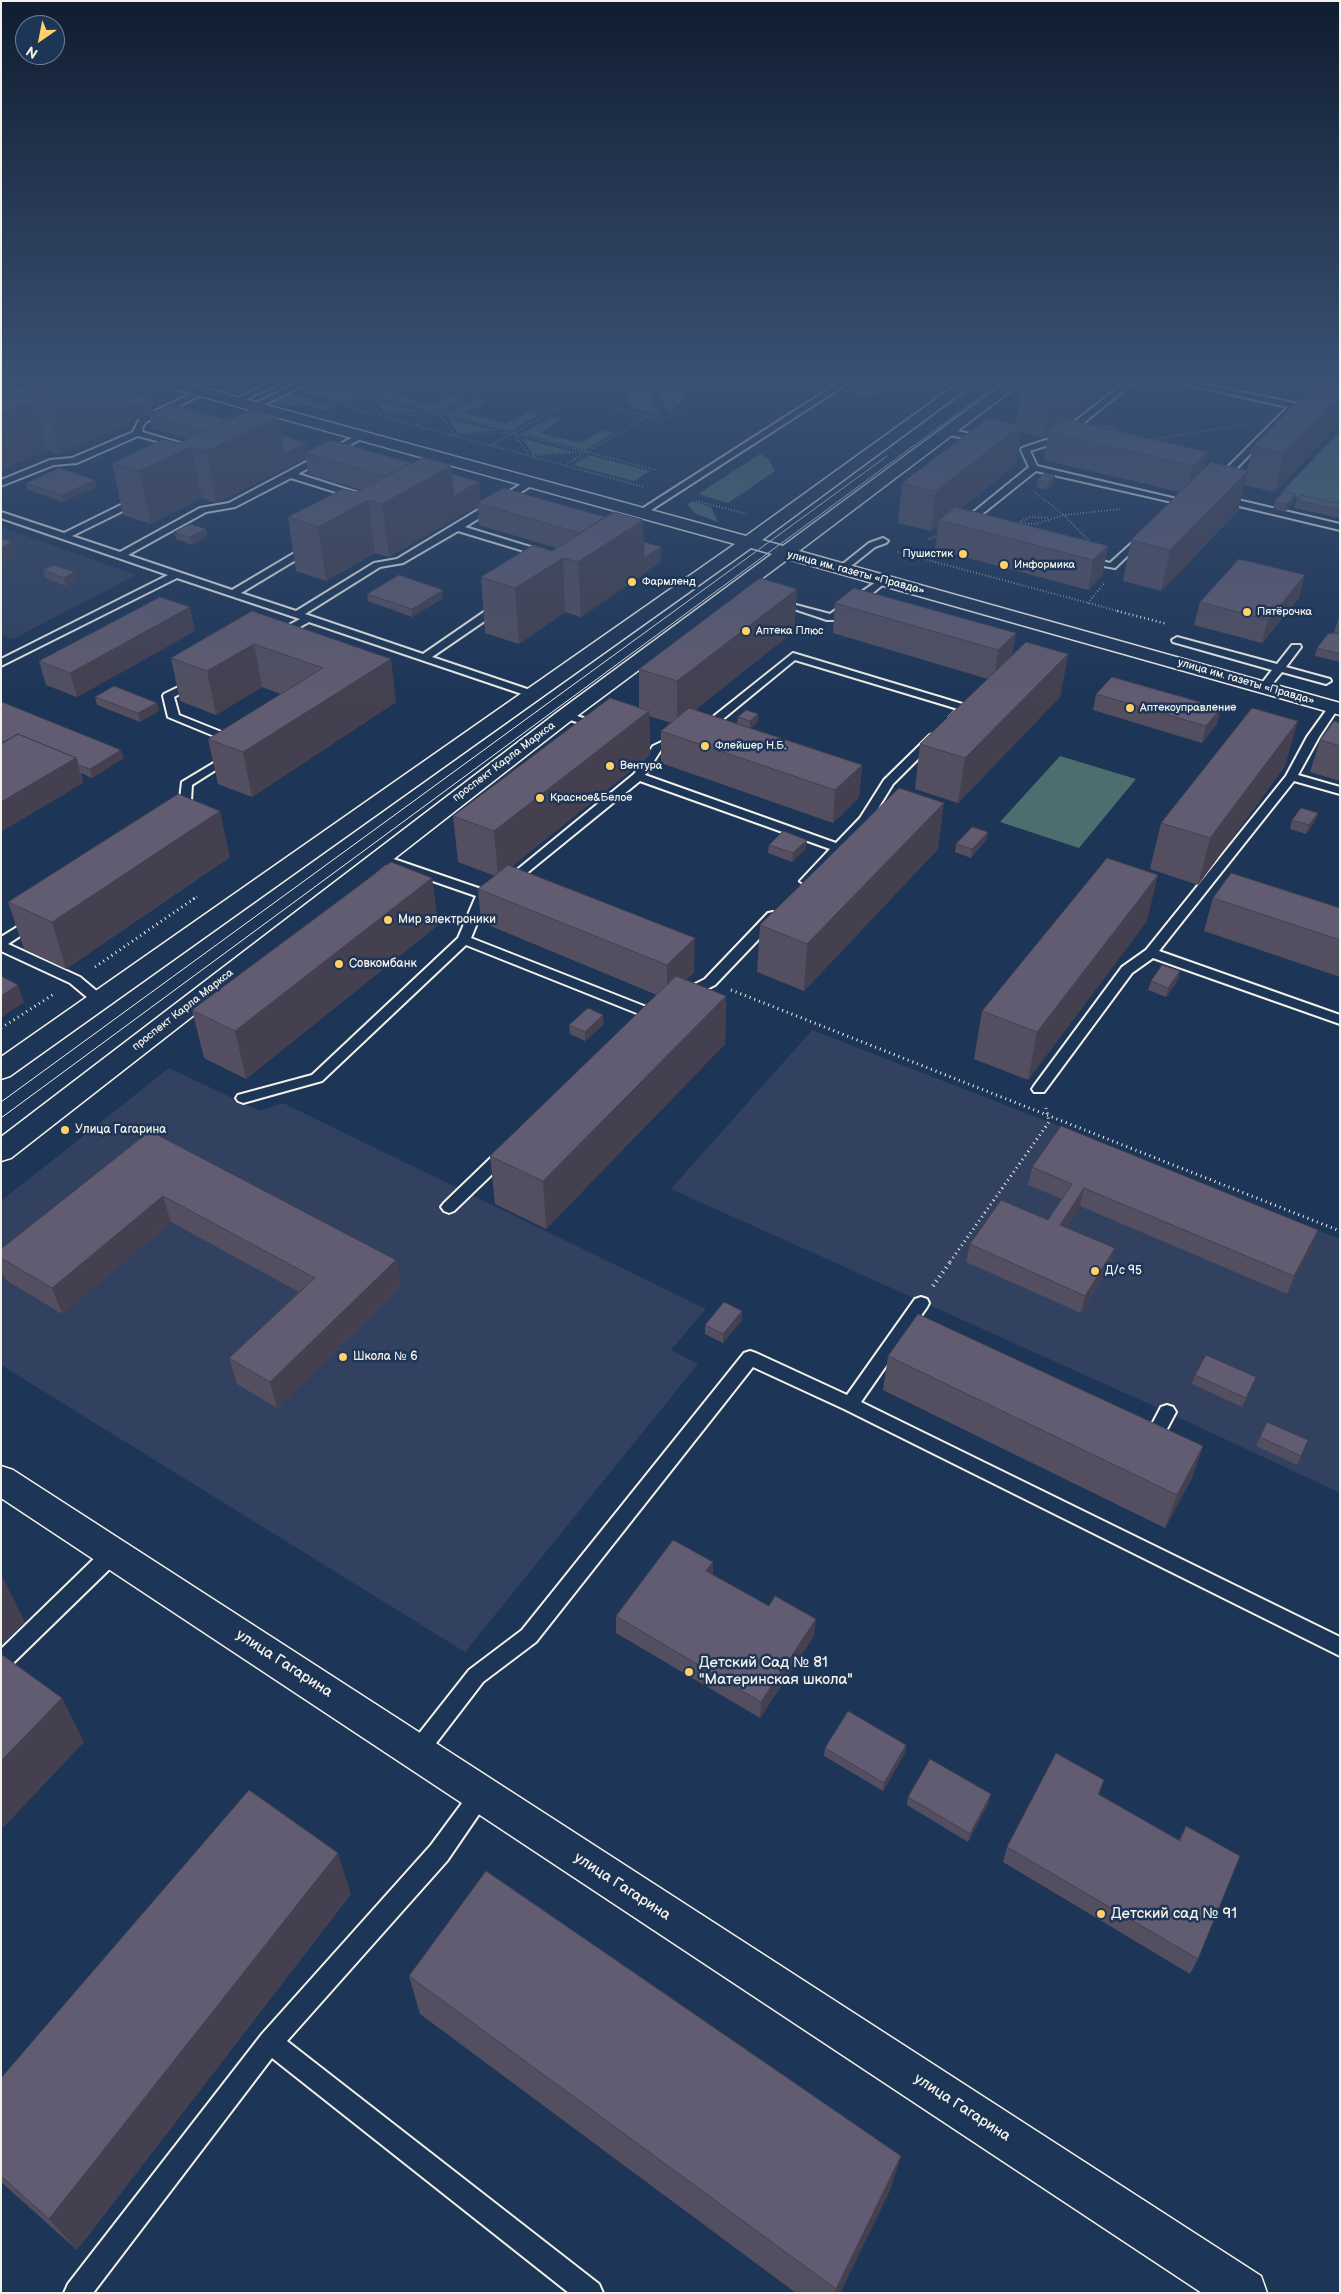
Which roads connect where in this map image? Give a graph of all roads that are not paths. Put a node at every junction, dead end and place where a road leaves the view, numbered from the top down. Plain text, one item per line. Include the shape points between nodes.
1 (262, 490) edge
2 (337, 490) edge
3 (518, 490) edge
4 (561, 490) edge
5 (677, 490) edge
6 (821, 490) edge
7 (871, 490) edge
8 (1008, 490) edge
9 (1125, 490) edge
10 (1216, 490) edge
11 (147, 495) edge
12 (363, 498) edge
13 (1178, 503) edge
14 (642, 512) junction
15 (1, 515) edge
16 (1340, 527) edge
17 (457, 528) junction
18 (1151, 528) edge
19 (965, 529) edge
20 (63, 537) junction
21 (883, 542) dead end
22 (748, 543) junction
23 (317, 544) edge
24 (785, 554) junction
25 (119, 556) junction
26 (1074, 557) edge
27 (561, 560) edge
28 (842, 569) junction
29 (175, 575) junction
30 (883, 580) junction
31 (232, 594) junction
32 (513, 597) edge
33 (796, 608) edge
34 (301, 617) junction
35 (1177, 640) dead end
36 (264, 643) edge
37 (1296, 648) dead end
38 (424, 658) junction
39 (1, 663) edge
40 (1280, 668) junction
41 (203, 677) edge
42 (1326, 681) dead end
43 (1264, 687) junction
44 (532, 694) junction
45 (1337, 708) edge
46 (566, 715) junction
47 (612, 732) edge
48 (638, 776) junction
49 (1291, 777) junction
50 (1340, 791) edge
51 (175, 827) edge
52 (837, 847) junction
53 (379, 858) junction
54 (491, 890) junction
55 (797, 890) edge
56 (784, 904) edge
57 (43, 915) edge
58 (464, 940) junction
59 (1, 944) edge
60 (1151, 954) junction
61 (100, 1001) junction
62 (649, 1014) junction
63 (1340, 1020) edge
64 (635, 1027) edge
65 (1, 1070) edge
66 (1039, 1089) road end
67 (243, 1098) dead end
68 (514, 1145) edge
69 (1, 1151) edge
70 (449, 1207) dead end
71 (921, 1303) road end
72 (908, 1323) junction
73 (926, 1331) edge
74 (850, 1404) junction
75 (1167, 1412) dead end
76 (1136, 1429) edge
77 (1, 1480) edge
78 (114, 1552) junction
79 (1340, 1647) edge
80 (1, 1662) edge
81 (417, 1752) junction
82 (481, 1794) junction
83 (270, 2042) junction
84 (77, 2293) edge
85 (590, 2293) edge
86 (1244, 2293) edge

1 - 25 lane via 232,505 203,510
2 - 12 lane
3 - 17 lane
4 - 14 main road, улица им. газеты «Правда»
5 - 14 lane
6 - 22 main road
7 - 24 main road, проспект Карла Маркса
8 - 19 lane
9 - 13 lane
10 - 16 lane via 1213,493
11 - 20 lane
14 - 22 main road, улица им. газеты «Правда»
15 - 20 lane
17 - 27 lane
17 - 34 lane via 400,562 376,565
18 - 26 lane via 1112,566
20 - 25 lane
21 - 28 lane via 872,545
22 - 24 main road, улица им. газеты «Правда»
22 - 44 main road
23 - 31 lane
24 - 28 main road, улица им. газеты «Правда»
24 - 46 main road, проспект Карла Маркса
25 - 29 lane
28 - 30 main road, улица им. газеты «Правда»
29 - 31 lane
29 - 39 lane
30 - 33 lane via 852,606 831,618
30 - 43 main road, улица им. газеты «Правда»
31 - 34 lane
32 - 38 lane
34 - 36 lane
34 - 38 lane
35 - 40 lane
37 - 40 lane
38 - 44 lane
40 - 42 lane
40 - 43 lane
41 - 51 lane via 168,696 174,717 247,746 186,784 183,822
43 - 45 main road, улица им. газеты «Правда»
44 - 61 main road
45 - 49 lane via 1313,737
46 - 47 lane
46 - 53 main road, проспект Карла Маркса
48 - 52 lane
48 - 52 lane via 653,746 713,722 794,656 965,708 888,782 865,820
48 - 54 lane via 507,883
49 - 50 lane
49 - 60 lane
52 - 55 lane
53 - 54 lane
53 - 69 main road, проспект Карла Маркса
54 - 58 lane
56 - 62 lane via 710,982
57 - 59 lane
58 - 62 lane
58 - 67 lane via 317,1078
59 - 61 lane via 75,980
60 - 63 lane
60 - 66 lane via 1127,970
61 - 65 main road
62 - 64 lane
68 - 70 lane
71 - 72 lane
72 - 73 lane
72 - 74 lane
74 - 79 lane
74 - 81 lane via 750,1358 529,1636 476,1676
75 - 76 lane via 1154,1437
77 - 78 main road, улица Гагарина
78 - 80 lane
78 - 81 main road, улица Гагарина
81 - 82 main road, улица Гагарина
82 - 83 lane via 439,1853
82 - 86 main road, улица Гагарина
83 - 84 lane
83 - 85 lane

